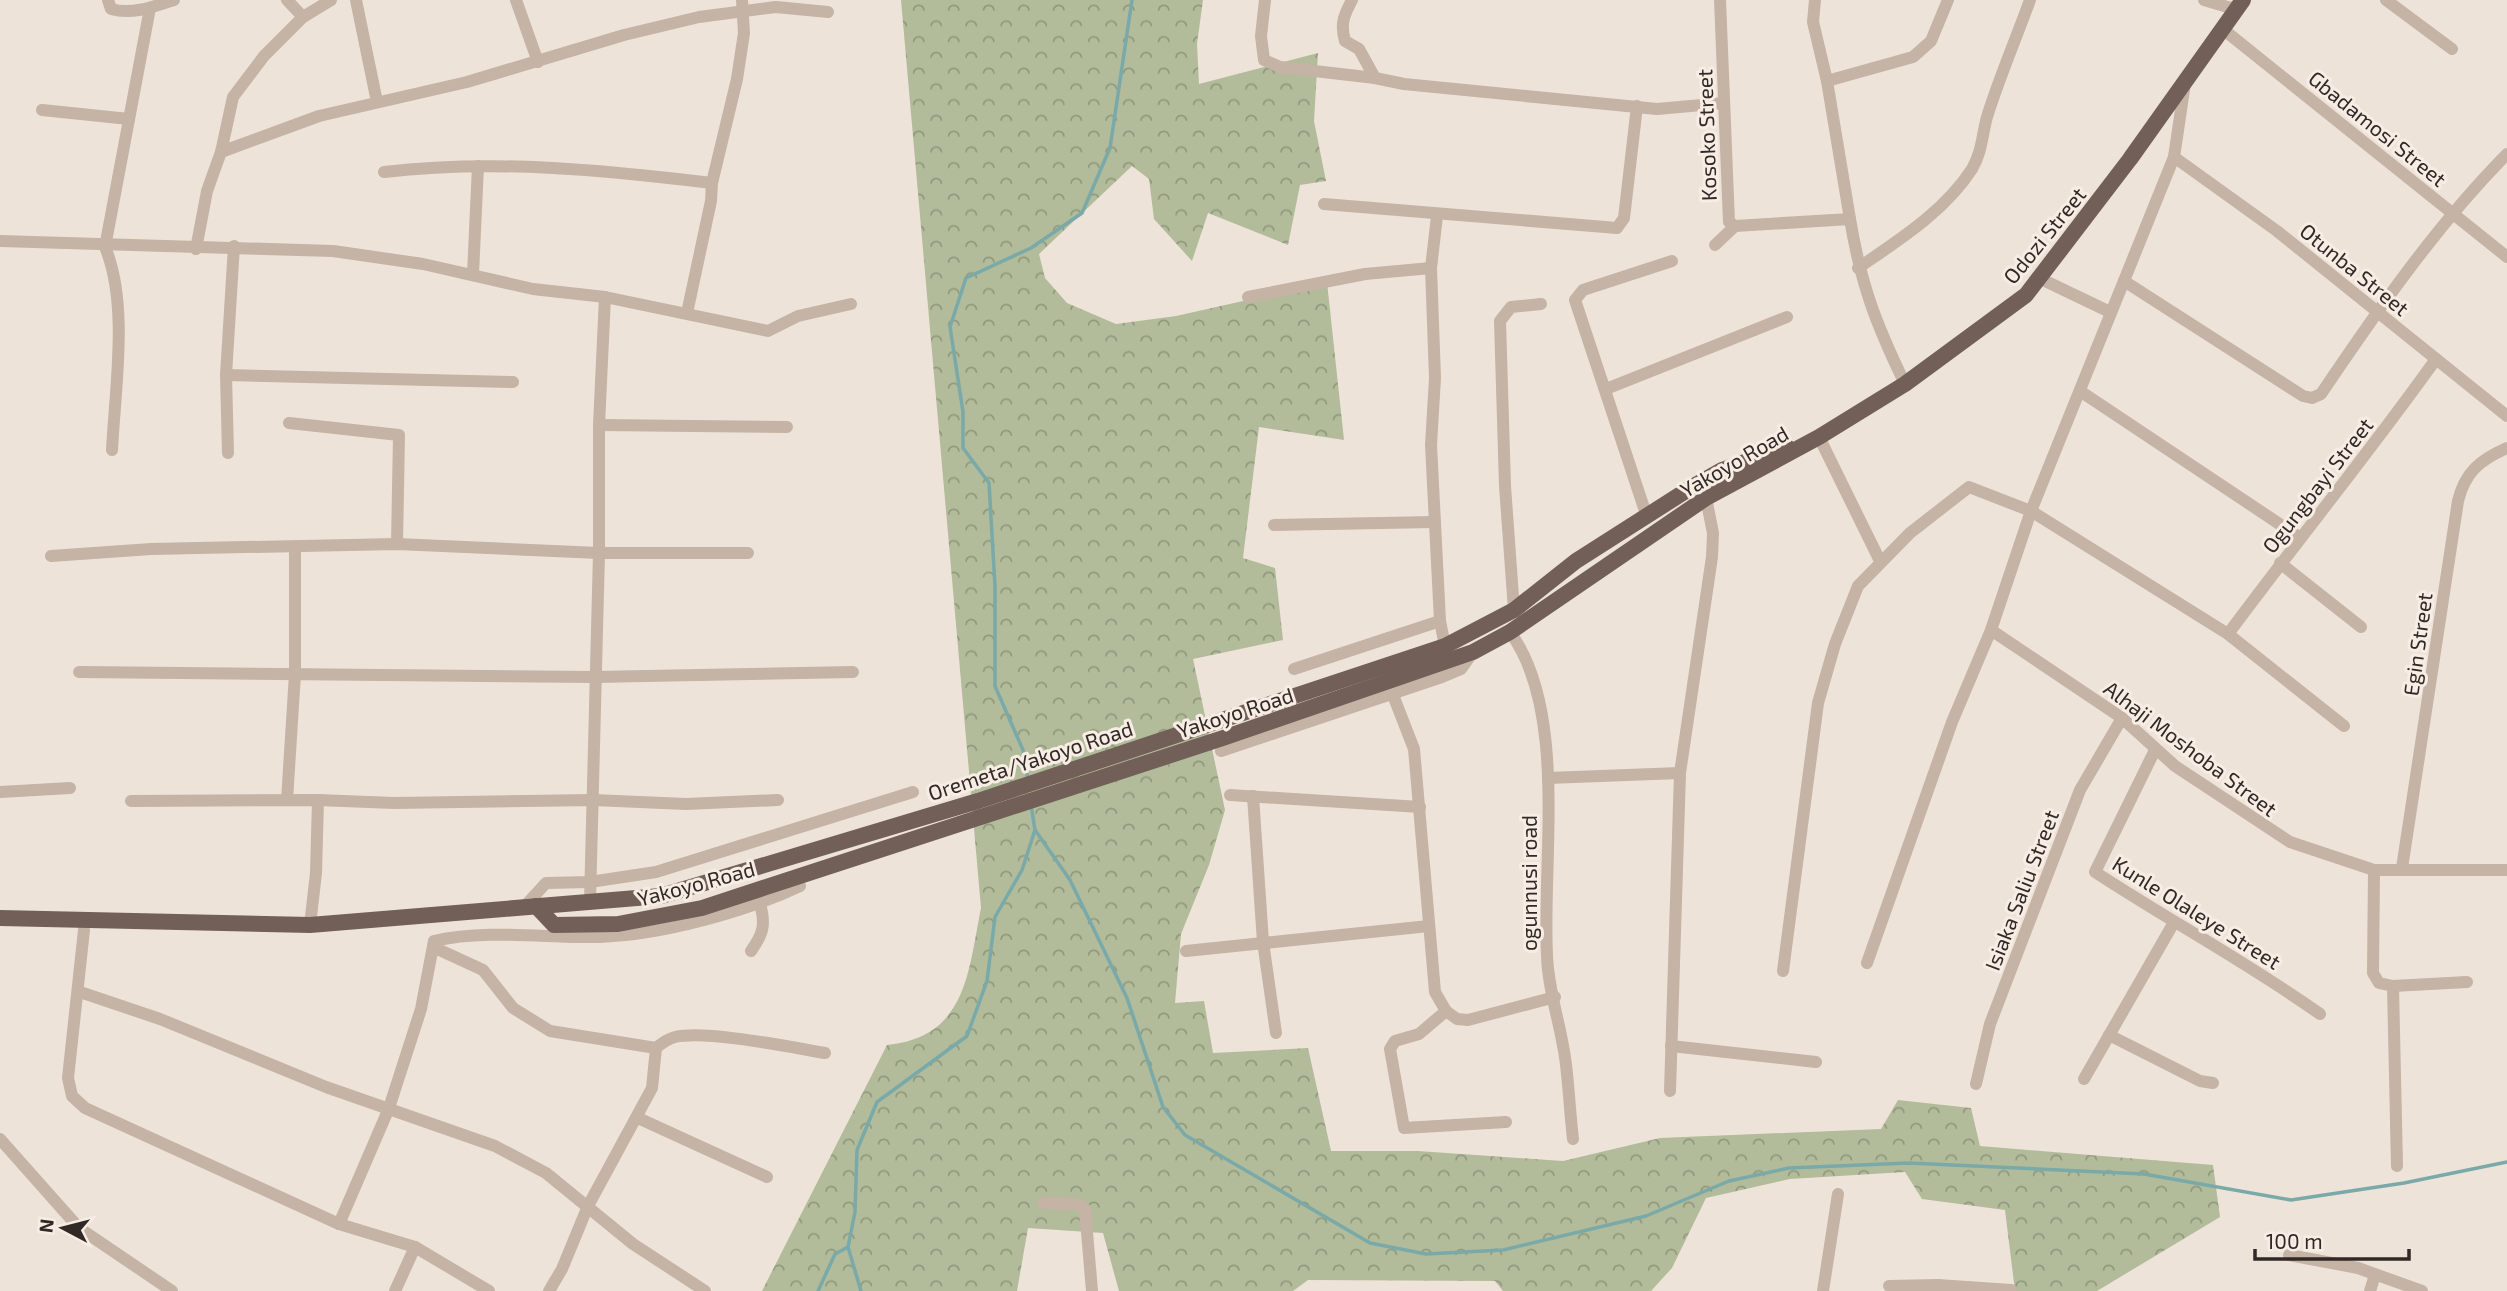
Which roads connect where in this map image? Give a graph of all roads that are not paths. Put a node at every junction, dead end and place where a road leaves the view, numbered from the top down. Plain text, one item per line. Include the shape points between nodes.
1 (108, 0) edge
2 (174, 0) edge
3 (288, 0) edge
4 (331, 0) edge
5 (356, 0) edge
6 (516, 0) edge
7 (1265, 0) edge
8 (1352, 0) edge
9 (1720, 0) edge
10 (1815, 0) edge
11 (1948, 0) edge
12 (2030, 0) edge
13 (2204, 0) edge
14 (2386, 0) edge
15 (2237, 3) edge
16 (741, 5) edge
17 (150, 8) junction
18 (828, 12) dead end
19 (303, 17) junction
20 (2224, 30) junction
21 (2452, 49) dead end
22 (538, 62) junction
23 (1376, 78) junction
24 (1827, 81) junction
25 (2185, 82) junction
26 (377, 102) junction
27 (1724, 103) junction
28 (1637, 106) junction
29 (41, 110) dead end
30 (129, 119) junction
31 (221, 152) junction
32 (2507, 154) edge
33 (2174, 157) junction
34 (478, 166) junction
35 (384, 172) dead end
36 (712, 183) junction
37 (1324, 205) dead end
38 (2455, 214) junction
39 (1437, 216) junction
40 (1850, 219) junction
41 (1735, 226) junction
42 (0, 241) edge
43 (1715, 245) dead end
44 (234, 246) junction
45 (105, 247) junction
46 (196, 249) junction
47 (2507, 257) edge
48 (1672, 261) dead end
49 (1432, 268) junction
50 (1858, 268) junction
51 (472, 274) junction
52 (2039, 278) junction
53 (2124, 281) junction
54 (605, 297) junction
55 (1248, 297) dead end
56 (851, 304) dead end
57 (1541, 304) dead end
58 (2110, 312) junction
59 (2376, 312) junction
60 (687, 313) junction
61 (1787, 317) dead end
62 (2436, 359) junction
63 (226, 375) junction
64 (513, 382) dead end
65 (1905, 384) junction
66 (1606, 389) junction
67 (2080, 391) junction
68 (2507, 416) edge
69 (289, 423) dead end
70 (599, 425) junction
71 (787, 426) dead end
72 (1819, 437) junction
73 (2507, 448) edge
74 (112, 450) dead end
75 (228, 453) dead end
76 (1706, 498) junction
77 (2031, 511) junction
78 (1647, 517) junction
79 (1434, 522) junction
80 (1275, 525) dead end
81 (2299, 537) junction
82 (397, 544) junction
83 (295, 547) junction
84 (599, 553) junction
85 (748, 553) dead end
86 (51, 556) dead end
87 (1880, 561) junction
88 (2280, 563) junction
89 (1514, 610) junction
90 (1440, 621) junction
91 (2361, 627) dead end
92 (1992, 630) junction
93 (1510, 632) junction
94 (2228, 635) junction
95 (1445, 646) junction
96 (1473, 652) junction
97 (1294, 670) dead end
98 (79, 672) dead end
99 (853, 672) dead end
100 (295, 674) junction
101 (595, 677) junction
102 (1393, 695) junction
103 (2122, 718) junction
104 (2344, 726) dead end
105 (2155, 750) junction
106 (1222, 751) dead end
107 (1680, 773) junction
108 (1548, 778) junction
109 (69, 788) dead end
110 (0, 792) edge
111 (913, 792) dead end
112 (1230, 795) dead end
113 (1253, 796) junction
114 (286, 800) junction
115 (318, 800) junction
116 (593, 800) junction
117 (778, 800) dead end
118 (131, 801) dead end
119 (1420, 807) junction
120 (2402, 868) junction
121 (2374, 870) junction
122 (2507, 870) edge
123 (590, 882) junction
124 (800, 886) dead end
125 (590, 901) junction
126 (760, 904) junction
127 (530, 906) junction
128 (0, 918) edge
129 (2174, 924) junction
130 (310, 925) junction
131 (1429, 926) junction
132 (83, 930) dead end
133 (1263, 942) junction
134 (433, 947) junction
135 (1186, 950) dead end
136 (751, 951) dead end
137 (1867, 963) dead end
138 (1783, 971) dead end
139 (2467, 982) dead end
140 (2393, 986) junction
141 (80, 992) junction
142 (1555, 998) junction
143 (1446, 1011) junction
144 (2320, 1014) dead end
145 (1276, 1033) dead end
146 (2109, 1035) junction
147 (1671, 1046) junction
148 (656, 1048) junction
149 (825, 1052) dead end
150 (1815, 1062) dead end
151 (2084, 1079) dead end
152 (2213, 1083) dead end
153 (1976, 1084) dead end
154 (1670, 1091) dead end
155 (389, 1108) junction
156 (638, 1118) junction
157 (1506, 1122) dead end
158 (0, 1139) edge
159 (1573, 1139) dead end
160 (2397, 1166) dead end
161 (767, 1177) dead end
162 (1838, 1194) dead end
163 (1043, 1203) dead end
164 (588, 1206) junction
165 (340, 1224) junction
166 (415, 1247) junction
167 (2289, 1255) dead end
168 (2375, 1275) junction
169 (1889, 1286) dead end
170 (1938, 1288) edge
171 (2011, 1290) edge
172 (172, 1291) edge
173 (395, 1291) edge
174 (489, 1291) edge
175 (549, 1291) edge
176 (705, 1291) edge
177 (1092, 1291) edge
178 (1824, 1291) edge
179 (2370, 1291) edge
180 (2422, 1291) edge

1 - 17 street via 111,9 122,12
2 - 17 street
3 - 19 street
4 - 19 street
5 - 26 street
6 - 22 street
7 - 23 street via 1264,60 1280,67
8 - 23 street via 1343,17 1345,41 1359,49
9 - 27 street, Kosoko Street
10 - 24 street via 1813,22
11 - 24 street via 1931,41 1913,57
12 - 50 street via 1973,167 1915,228
13 - 15 street
14 - 21 street
15 - 20 main road, Odozi Street
16 - 18 street
16 - 22 street
16 - 36 street via 744,33 737,79
17 - 30 street
19 - 31 street via 264,56 233,97
20 - 25 main road, Odozi Street
20 - 38 street, Gbadamosi Street
22 - 26 street
23 - 28 street
24 - 40 street
25 - 33 street
25 - 52 main road, Odozi Street
26 - 31 street via 319,116
27 - 28 street via 1664,109
27 - 41 street, Kosoko Street via 1729,222
28 - 39 street via 1624,218 1617,228
29 - 30 street
30 - 45 street
31 - 46 street via 207,191
32 - 38 street
33 - 53 street
33 - 59 street, Otunba Street
34 - 35 street
34 - 36 street via 606,170
34 - 51 street
36 - 60 street
37 - 39 street
38 - 47 street, Gbadamosi Street
38 - 59 street
39 - 49 street
40 - 41 street, Kosoko Street
40 - 50 street
41 - 43 street
42 - 45 street
44 - 46 street
44 - 51 street via 333,251
44 - 63 street
45 - 46 street
45 - 74 street via 118,313
48 - 66 street via 1578,294 1575,308
49 - 55 street via 1365,274
49 - 79 street
50 - 65 street via 1876,324
51 - 54 street via 533,289
52 - 58 street
52 - 65 main road, Odozi Street via 2016,303
53 - 58 street
53 - 59 street via 2312,398 2321,394
54 - 60 street
54 - 70 street
56 - 60 street via 798,316 768,331
57 - 89 street via 1511,307 1500,321
58 - 67 street
59 - 62 street, Otunba Street
61 - 66 street
62 - 68 street, Otunba Street
62 - 81 street, Ogungbayi Street via 2369,453
63 - 64 street
63 - 75 street
65 - 72 main road, Odozi Street
66 - 78 street
67 - 77 street
67 - 81 street
69 - 82 street via 399,435
70 - 71 street
70 - 84 street
72 - 76 main road, Yakoyo Road
72 - 78 main road, Oremeta/Yakoyo Road via 1722,470
72 - 87 street
73 - 120 street, Egin Street via 2485,457 2468,473 2460,493
76 - 93 main road, Yakoyo Road
76 - 107 street via 1712,557
77 - 87 street via 1969,487
77 - 92 street
77 - 94 street
78 - 89 main road, Oremeta/Yakoyo Road via 1576,561
79 - 80 street
79 - 90 street
81 - 88 street, Ogungbayi Street
82 - 83 street
82 - 84 street
83 - 86 street
83 - 100 street
84 - 85 street
84 - 101 street
87 - 138 street via 1858,586 1818,702
88 - 91 street
88 - 94 street, Ogungbayi Street
89 - 95 main road, Oremeta/Yakoyo Road
90 - 95 street
90 - 97 street
92 - 103 street, Alhaji Moshoba Street
92 - 137 street via 1952,722
93 - 96 main road, Yakoyo Road
93 - 108 street, ogunnusi road via 1529,666
94 - 104 street
95 - 125 main road, Oremeta/Yakoyo Road via 978,801 696,886 661,896
96 - 102 street via 1461,669
96 - 127 main road, Yakoyo Road via 702,908 618,924 554,925
98 - 100 street
99 - 101 street
100 - 101 street
100 - 114 street
101 - 116 street
102 - 106 street
102 - 119 street via 1414,749
103 - 105 street, Alhaji Moshoba Street
103 - 153 street, Isiaka Saliu Street via 2080,790 1990,1024
105 - 121 street, Alhaji Moshoba Street via 2272,833
105 - 129 street, Kunle Olaleye Street via 2095,872
107 - 108 street
107 - 147 street
108 - 142 street, ogunnusi road via 1547,956
109 - 110 street
111 - 123 street via 656,872
112 - 113 street
113 - 119 street
113 - 133 street
114 - 115 street
114 - 118 street
115 - 116 street
115 - 130 street
116 - 117 street via 686,804
116 - 123 street
119 - 131 street
120 - 121 street, Alhaji Moshoba Street
120 - 122 street, Alhaji Moshoba Street
121 - 140 street via 2373,973 2379,983
123 - 125 street
123 - 127 street via 546,883
124 - 126 street
125 - 127 main road, Oremeta/Yakoyo Road
126 - 134 street via 631,933 436,940
126 - 136 street via 764,928
127 - 130 main road, Oremeta/Yakoyo Road
128 - 130 main road, Oremeta/Yakoyo Road
129 - 144 street, Kunle Olaleye Street via 2228,953
129 - 146 street
131 - 133 street
131 - 143 street via 1435,992
132 - 141 street
133 - 135 street
133 - 145 street
134 - 148 street via 483,970 513,1008 550,1031
134 - 155 street via 421,1009
139 - 140 street
140 - 160 street
141 - 155 street
141 - 165 street via 68,1078 72,1096 85,1108
142 - 143 street via 1468,1020
142 - 159 street, ogunnusi road
143 - 157 street via 1419,1034 1395,1041 1390,1049 1404,1128
146 - 151 street
146 - 152 street via 2200,1081
147 - 150 street
147 - 154 street
148 - 149 street via 685,1036
148 - 156 street via 652,1088
155 - 164 street via 495,1146 546,1173
155 - 165 street
156 - 161 street
156 - 164 street
158 - 172 street via 79,1228
162 - 178 street
163 - 177 street via 1078,1204 1085,1209
164 - 175 street
164 - 176 street via 634,1244
165 - 166 street
166 - 173 street
166 - 174 street
167 - 168 street
168 - 179 street
168 - 180 street
169 - 170 street
170 - 171 street

